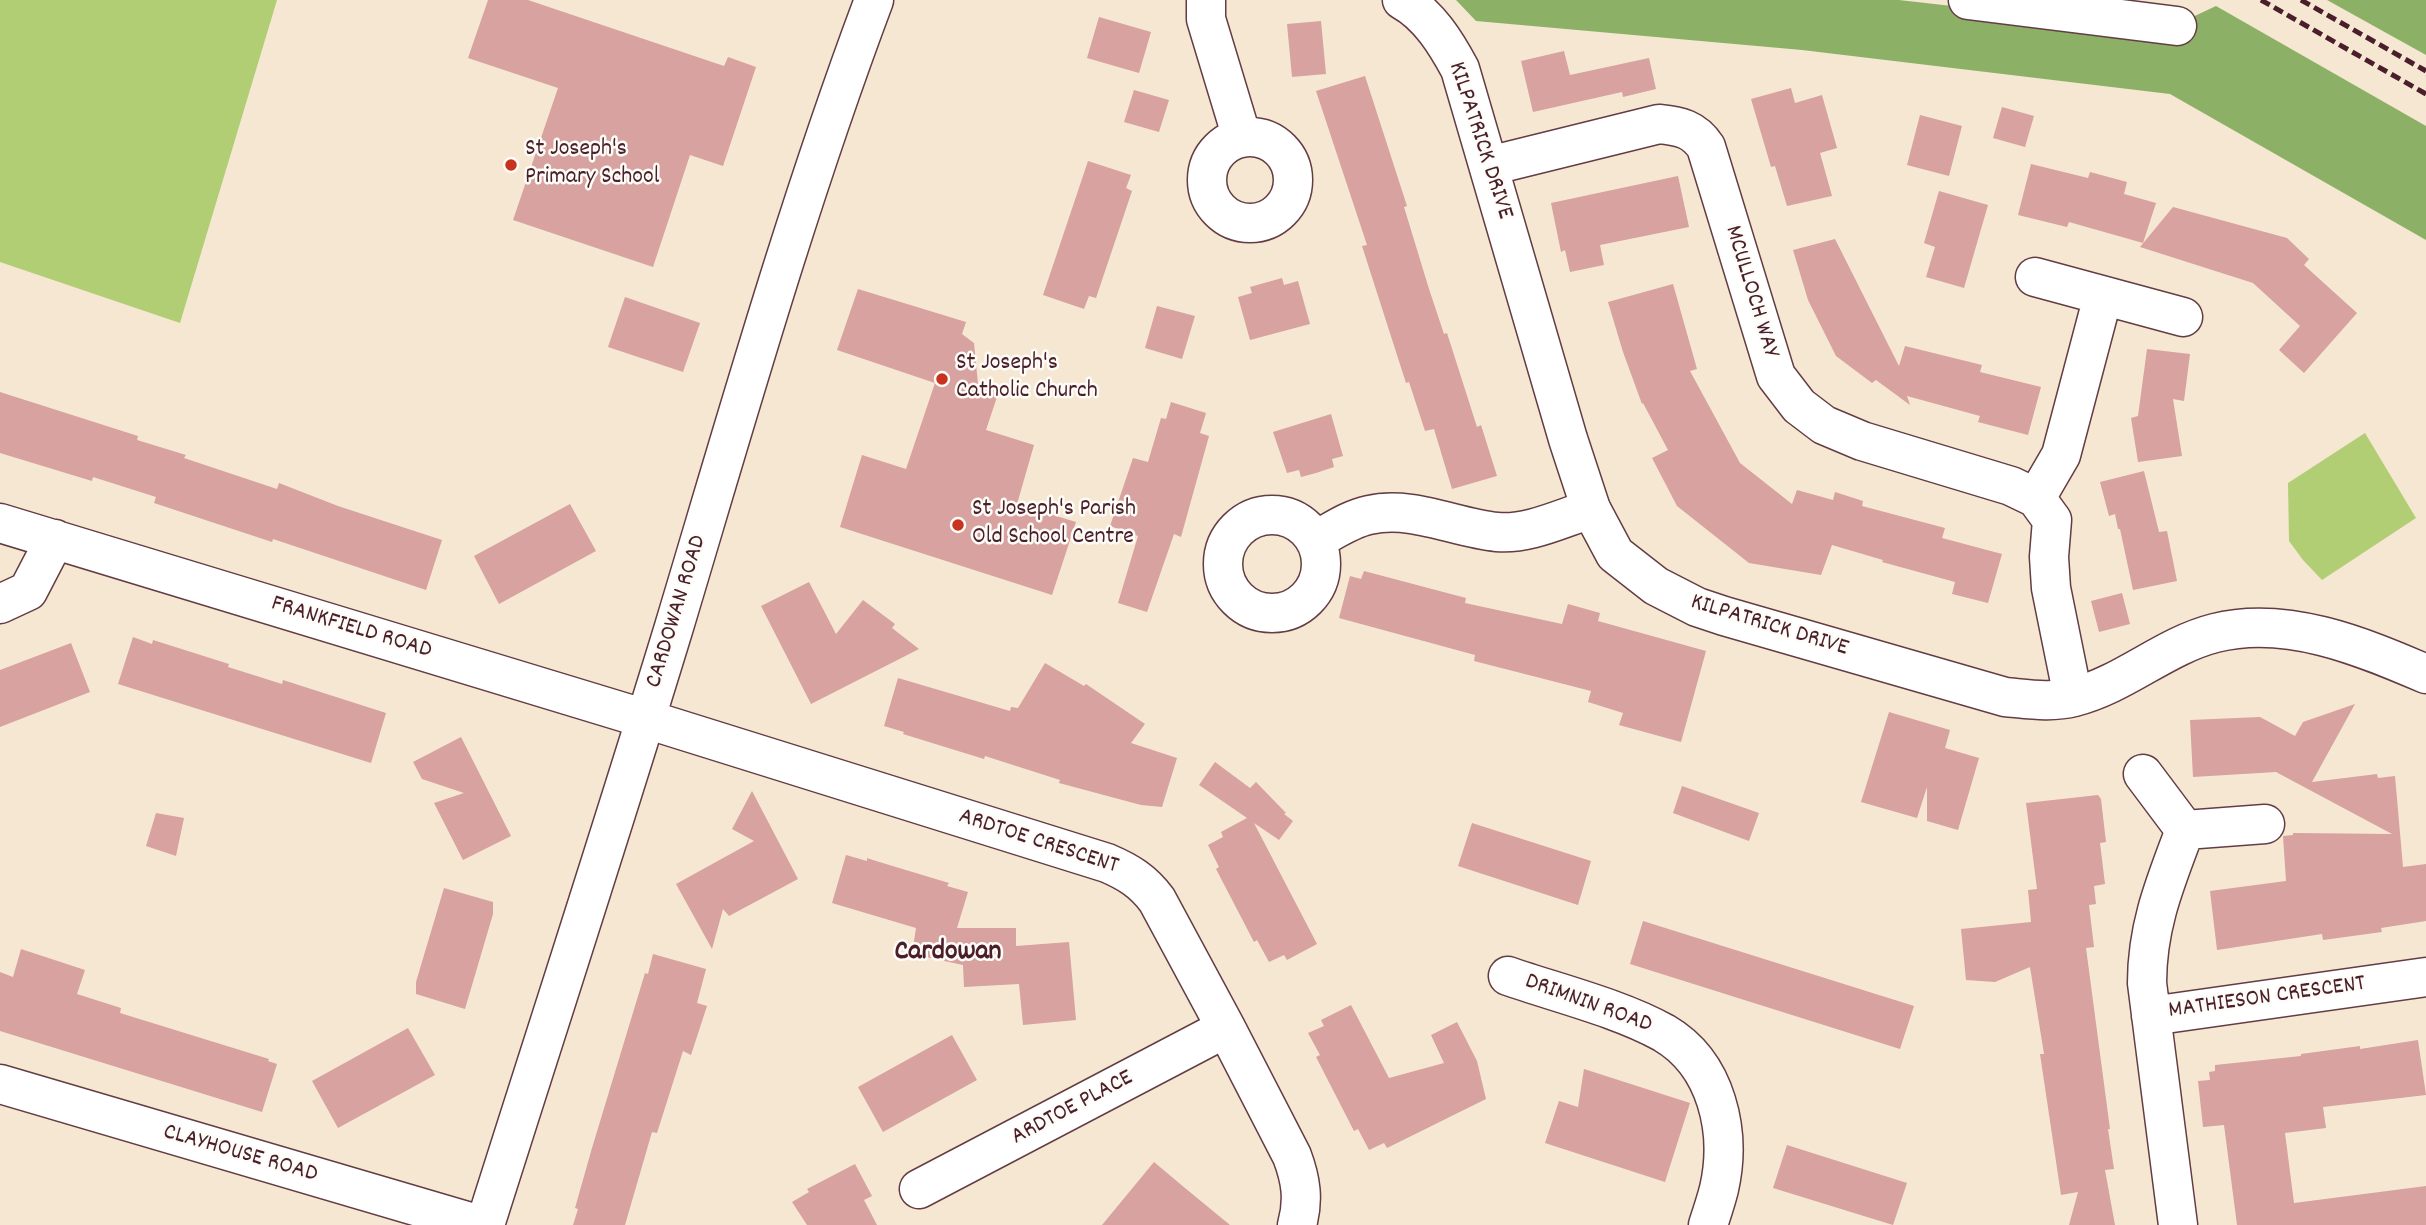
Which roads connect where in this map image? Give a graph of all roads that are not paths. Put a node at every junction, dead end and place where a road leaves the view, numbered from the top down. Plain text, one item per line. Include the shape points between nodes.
1 (874, 0) edge
2 (1206, 0) edge
3 (1402, 0) edge
4 (1968, 0) edge
5 (2177, 26) dead end
6 (1242, 138) dead end
7 (1489, 166) junction
8 (2035, 277) dead end
9 (2103, 296) junction
10 (2183, 317) dead end
11 (2036, 498) junction
12 (1591, 509) junction
13 (0, 523) edge
14 (55, 539) junction
15 (1316, 540) dead end
16 (0, 604) edge
17 (2426, 674) edge
18 (2073, 697) junction
19 (646, 719) junction
20 (2143, 774) dead end
21 (2265, 824) dead end
22 (2185, 830) junction
23 (1508, 976) dead end
24 (2426, 976) edge
25 (2151, 1016) junction
26 (1226, 1028) junction
27 (0, 1084) edge
28 (919, 1189) dead end
29 (482, 1225) edge
30 (1297, 1225) edge
31 (1708, 1225) edge
32 (2178, 1225) edge

1 - 19 street, CARDOWAN ROAD via 773,299
2 - 6 street via 1206,19
3 - 7 street, KILPATRICK DRIVE via 1441,36 1460,69
4 - 5 street
7 - 11 street, MCULLOCH WAY via 1659,124 1697,134 1706,147 1776,376 1799,406 1824,425 1862,441 2011,486
7 - 12 street, KILPATRICK DRIVE
8 - 9 street
9 - 10 street
9 - 11 street via 2061,455
11 - 18 street via 2052,520 2051,588
12 - 15 street via 1520,531 1498,532 1387,512 1350,522
12 - 18 street, KILPATRICK DRIVE via 1615,554 1657,586 1697,607 2005,697 2045,701
13 - 14 street, FRANKFIELD ROAD
14 - 16 street via 28,591
14 - 19 street, FRANKFIELD ROAD
17 - 18 street, KILPATRICK DRIVE via 2338,641 2259,626 2214,633 2174,648 2107,686
19 - 26 street, ARDTOE CRESCENT via 1131,874 1157,900
19 - 29 street, CARDOWAN ROAD
20 - 22 street
21 - 22 street
22 - 25 street via 2152,921 2147,954
23 - 31 street, DRIMNIN ROAD via 1640,1021 1688,1052 1708,1077 1720,1111 1724,1145 1720,1187
24 - 25 street, MATHIESON CRESCENT
25 - 32 street, MATHIESON CRESCENT
26 - 28 street, ARDTOE PLACE
26 - 30 street, ARDTOE CRESCENT via 1300,1177 1303,1206
27 - 29 street, CLAYHOUSE ROAD

